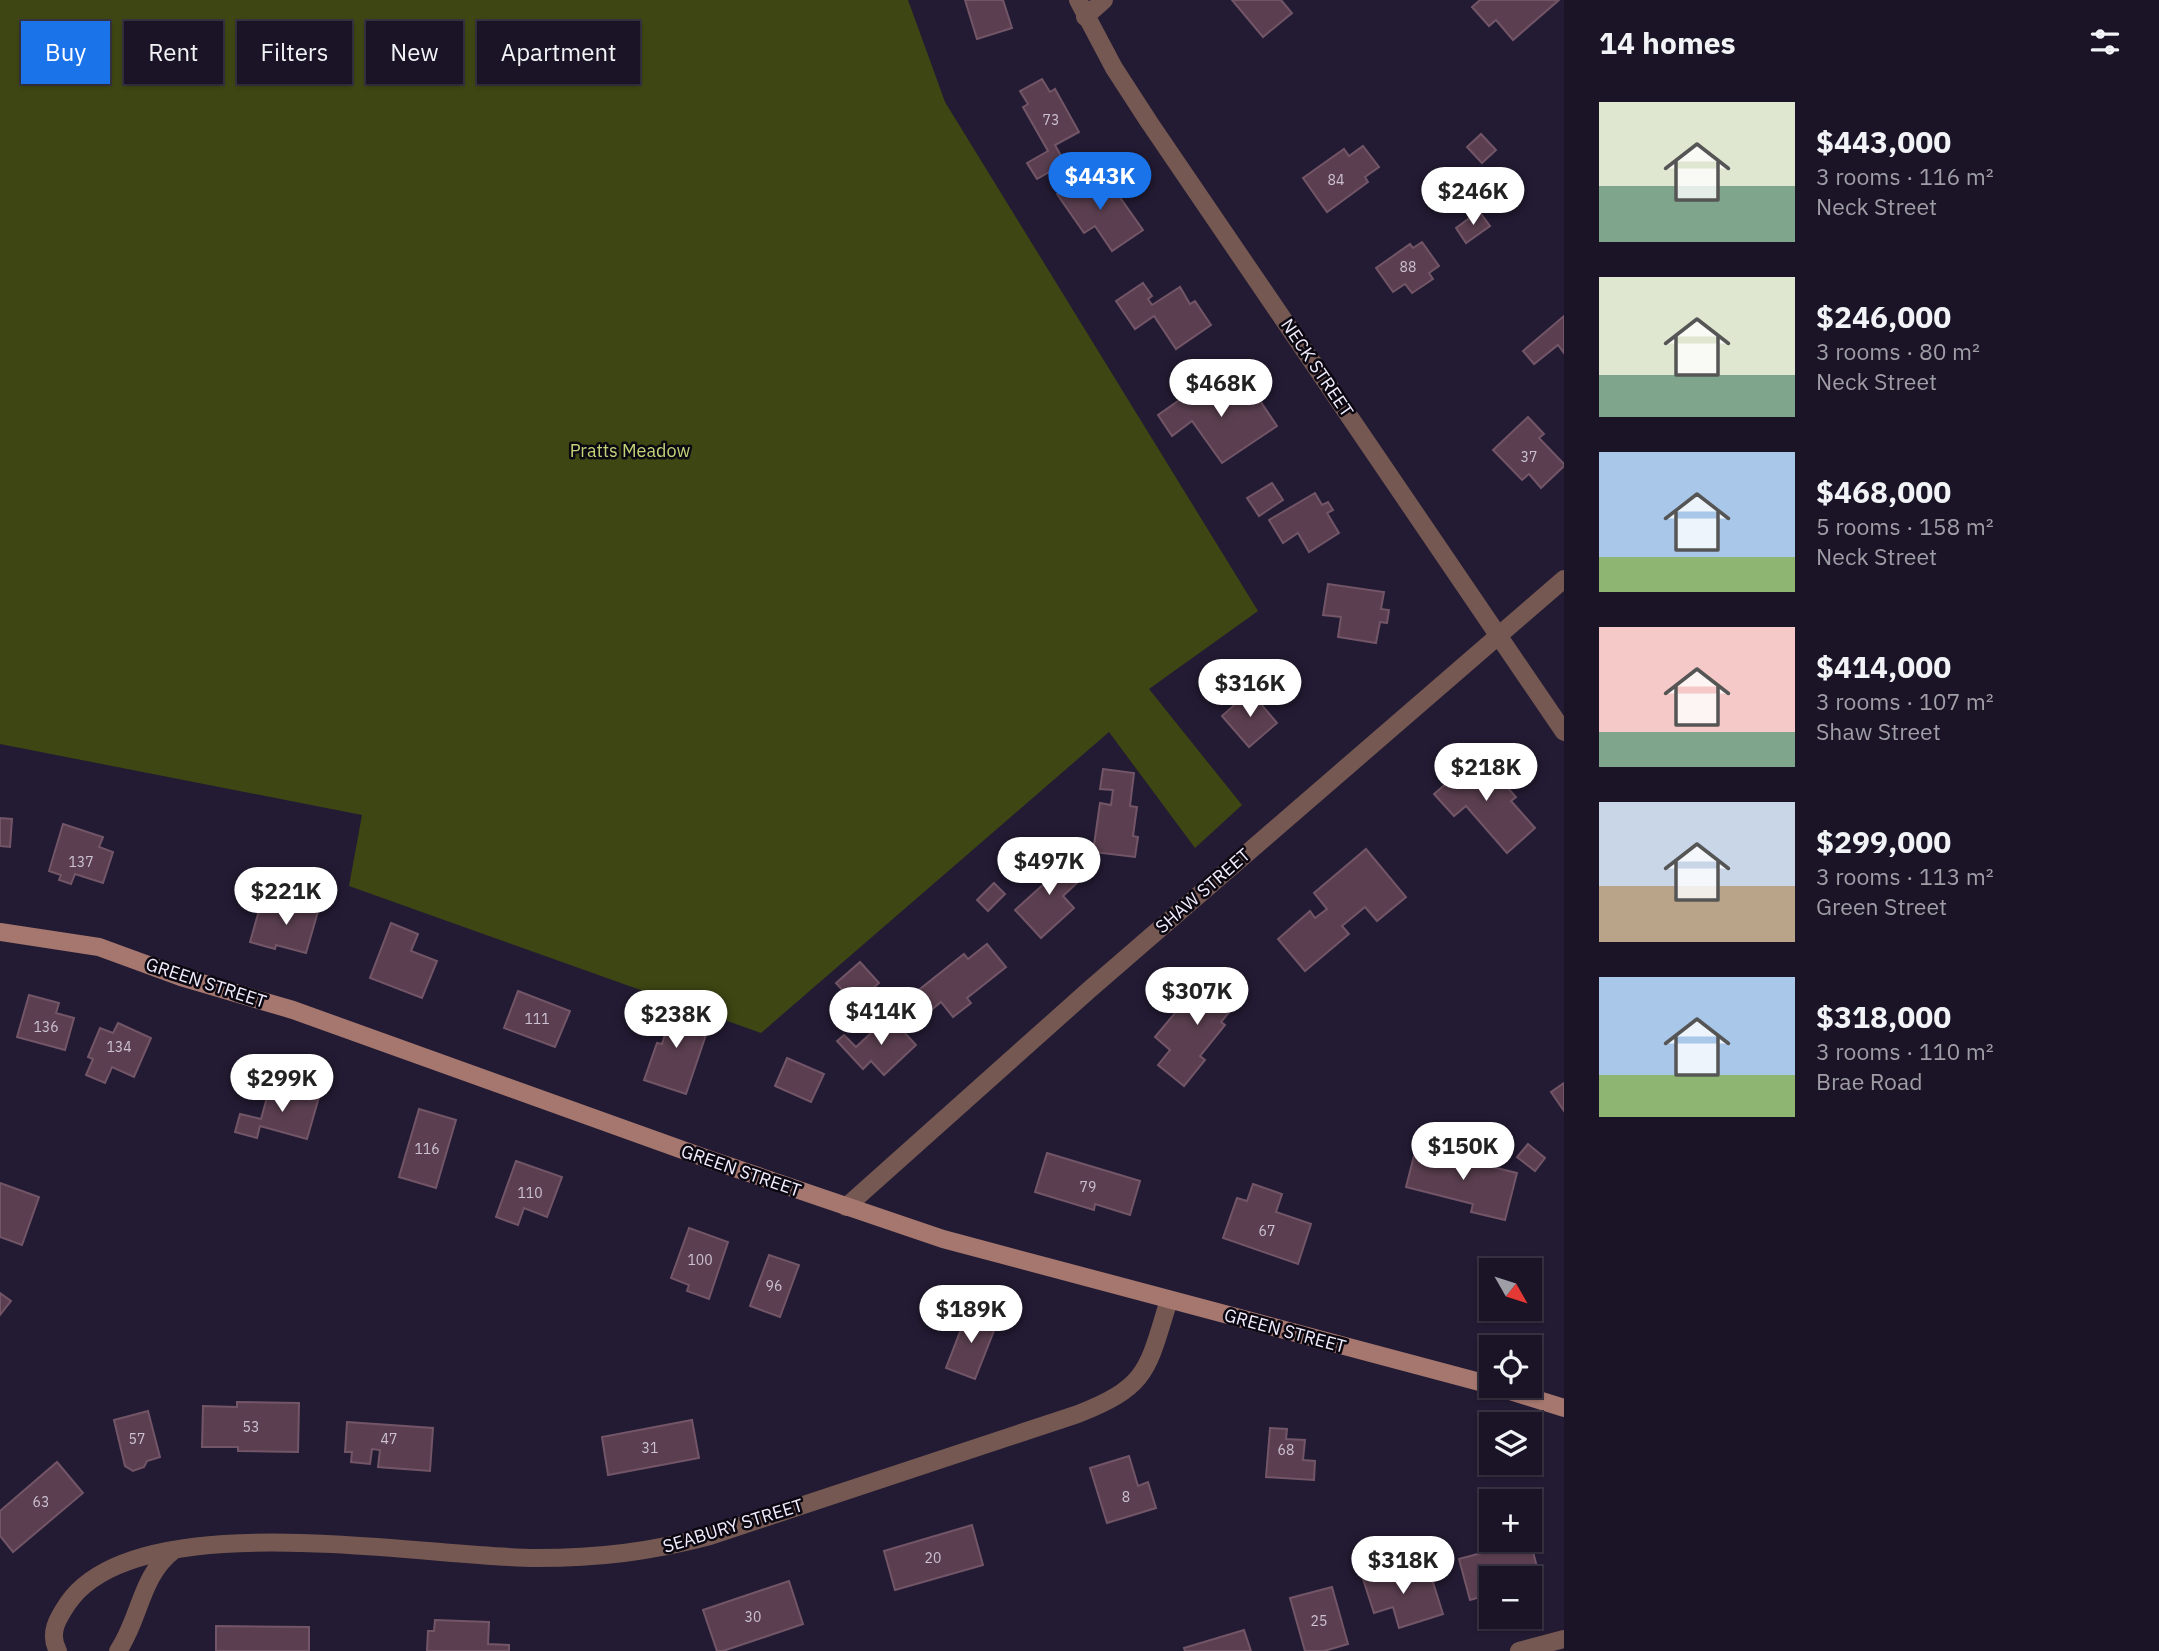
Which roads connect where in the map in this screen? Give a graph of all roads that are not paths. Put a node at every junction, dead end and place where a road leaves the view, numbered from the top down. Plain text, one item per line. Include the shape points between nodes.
1 (1104, 0) edge
2 (1082, 8) edge
3 (1564, 579) edge
4 (1500, 635) junction
5 (1564, 732) edge
6 (0, 932) edge
7 (846, 1207) junction
8 (1168, 1300) junction
9 (1479, 1383) edge
10 (1531, 1398) edge
11 (1564, 1408) edge
12 (177, 1548) junction
13 (1564, 1639) edge
14 (58, 1651) edge
15 (118, 1651) edge
16 (1519, 1651) edge

1 - 2 street
2 - 4 street, NECK STREET via 1149,122
3 - 4 street, SHAW STREET
4 - 5 street, NECK STREET
4 - 7 street, SHAW STREET
6 - 7 main road, GREEN STREET via 99,947 293,1010
7 - 8 main road, GREEN STREET via 943,1239
8 - 9 main road, GREEN STREET
8 - 12 street, SEABURY STREET via 1147,1367 1130,1388 1110,1402 685,1543 587,1558 513,1558 296,1543 230,1542
10 - 11 main road, GREEN STREET
12 - 14 street, SEABURY STREET via 137,1559 89,1581 56,1620 53,1642
12 - 15 street via 151,1574 130,1633
13 - 16 street

